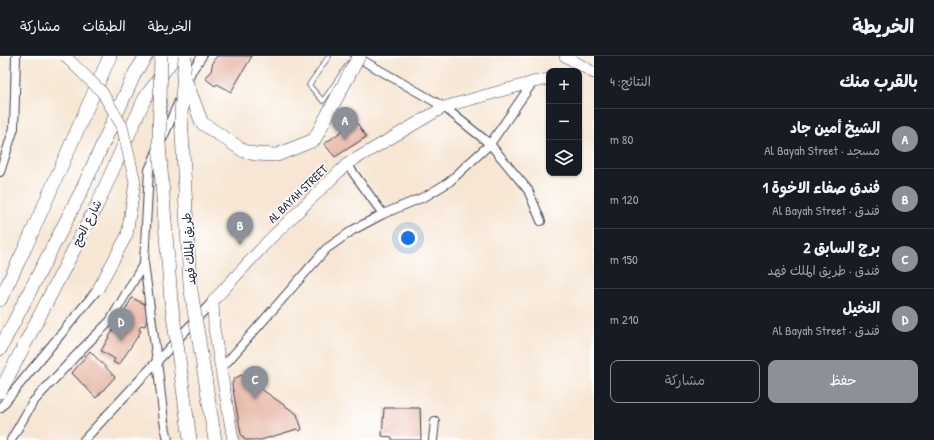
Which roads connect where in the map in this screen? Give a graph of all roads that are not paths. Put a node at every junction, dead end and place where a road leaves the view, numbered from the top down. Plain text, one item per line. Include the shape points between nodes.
1 (16, 56) edge
2 (65, 56) edge
3 (110, 56) edge
4 (146, 56) edge
5 (161, 56) edge
6 (175, 56) edge
7 (185, 56) edge
8 (202, 56) edge
9 (329, 56) edge
10 (354, 56) edge
11 (359, 56) edge
12 (565, 56) edge
13 (594, 72) edge
14 (582, 74) edge
15 (183, 75) junction
16 (546, 80) edge
17 (532, 82) junction
18 (444, 107) junction
19 (490, 144) junction
20 (347, 164) junction
21 (0, 172) edge
22 (384, 214) junction
23 (541, 221) dead end
24 (144, 263) junction
25 (98, 290) joint
26 (27, 297) junction
27 (0, 300) edge
28 (213, 301) junction
29 (0, 334) edge
30 (0, 349) edge
31 (157, 361) junction
32 (221, 369) junction
33 (0, 392) edge
34 (0, 408) edge
35 (435, 422) dead end
36 (11, 440) edge
37 (84, 440) edge
38 (168, 440) edge
39 (190, 440) edge
40 (215, 440) edge
41 (233, 440) edge
42 (433, 440) edge

1 - 21 street via 14,128
2 - 25 street, bridge via 102,92 122,126 135,182 127,235
3 - 27 main road
4 - 26 main road, شارع الحج via 135,73 81,192
5 - 39 main road, طريق الملك فهد, bridge via 159,144 171,300
6 - 33 main road, شارع الحج via 146,98 97,205
7 - 15 main road, طريق الملك فهد, bridge
8 - 24 street via 191,72 149,170
9 - 10 lane via 309,85 323,101
10 - 18 street
11 - 15 main road, bridge via 314,140 277,155 244,151 202,122
12 - 13 street
13 - 14 street
15 - 40 main road, طريق الملك فهد, bridge via 181,114 190,285
16 - 17 street, AL BAYAH STREET
17 - 18 street, AL BAYAH STREET
17 - 19 street
18 - 19 street
18 - 20 street, AL BAYAH STREET
19 - 22 street via 450,182 426,196
19 - 23 street via 528,190
20 - 22 street
20 - 28 street, AL BAYAH STREET via 269,240
22 - 32 street via 353,230 326,249
24 - 31 street
24 - 36 street via 110,321 33,402
25 - 34 street
26 - 29 main road
26 - 30 main road, شارع الحج
28 - 31 street, AL BAYAH STREET
28 - 32 street via 214,328
31 - 37 street, AL BAYAH STREET
31 - 38 street
32 - 41 street
35 - 42 street

